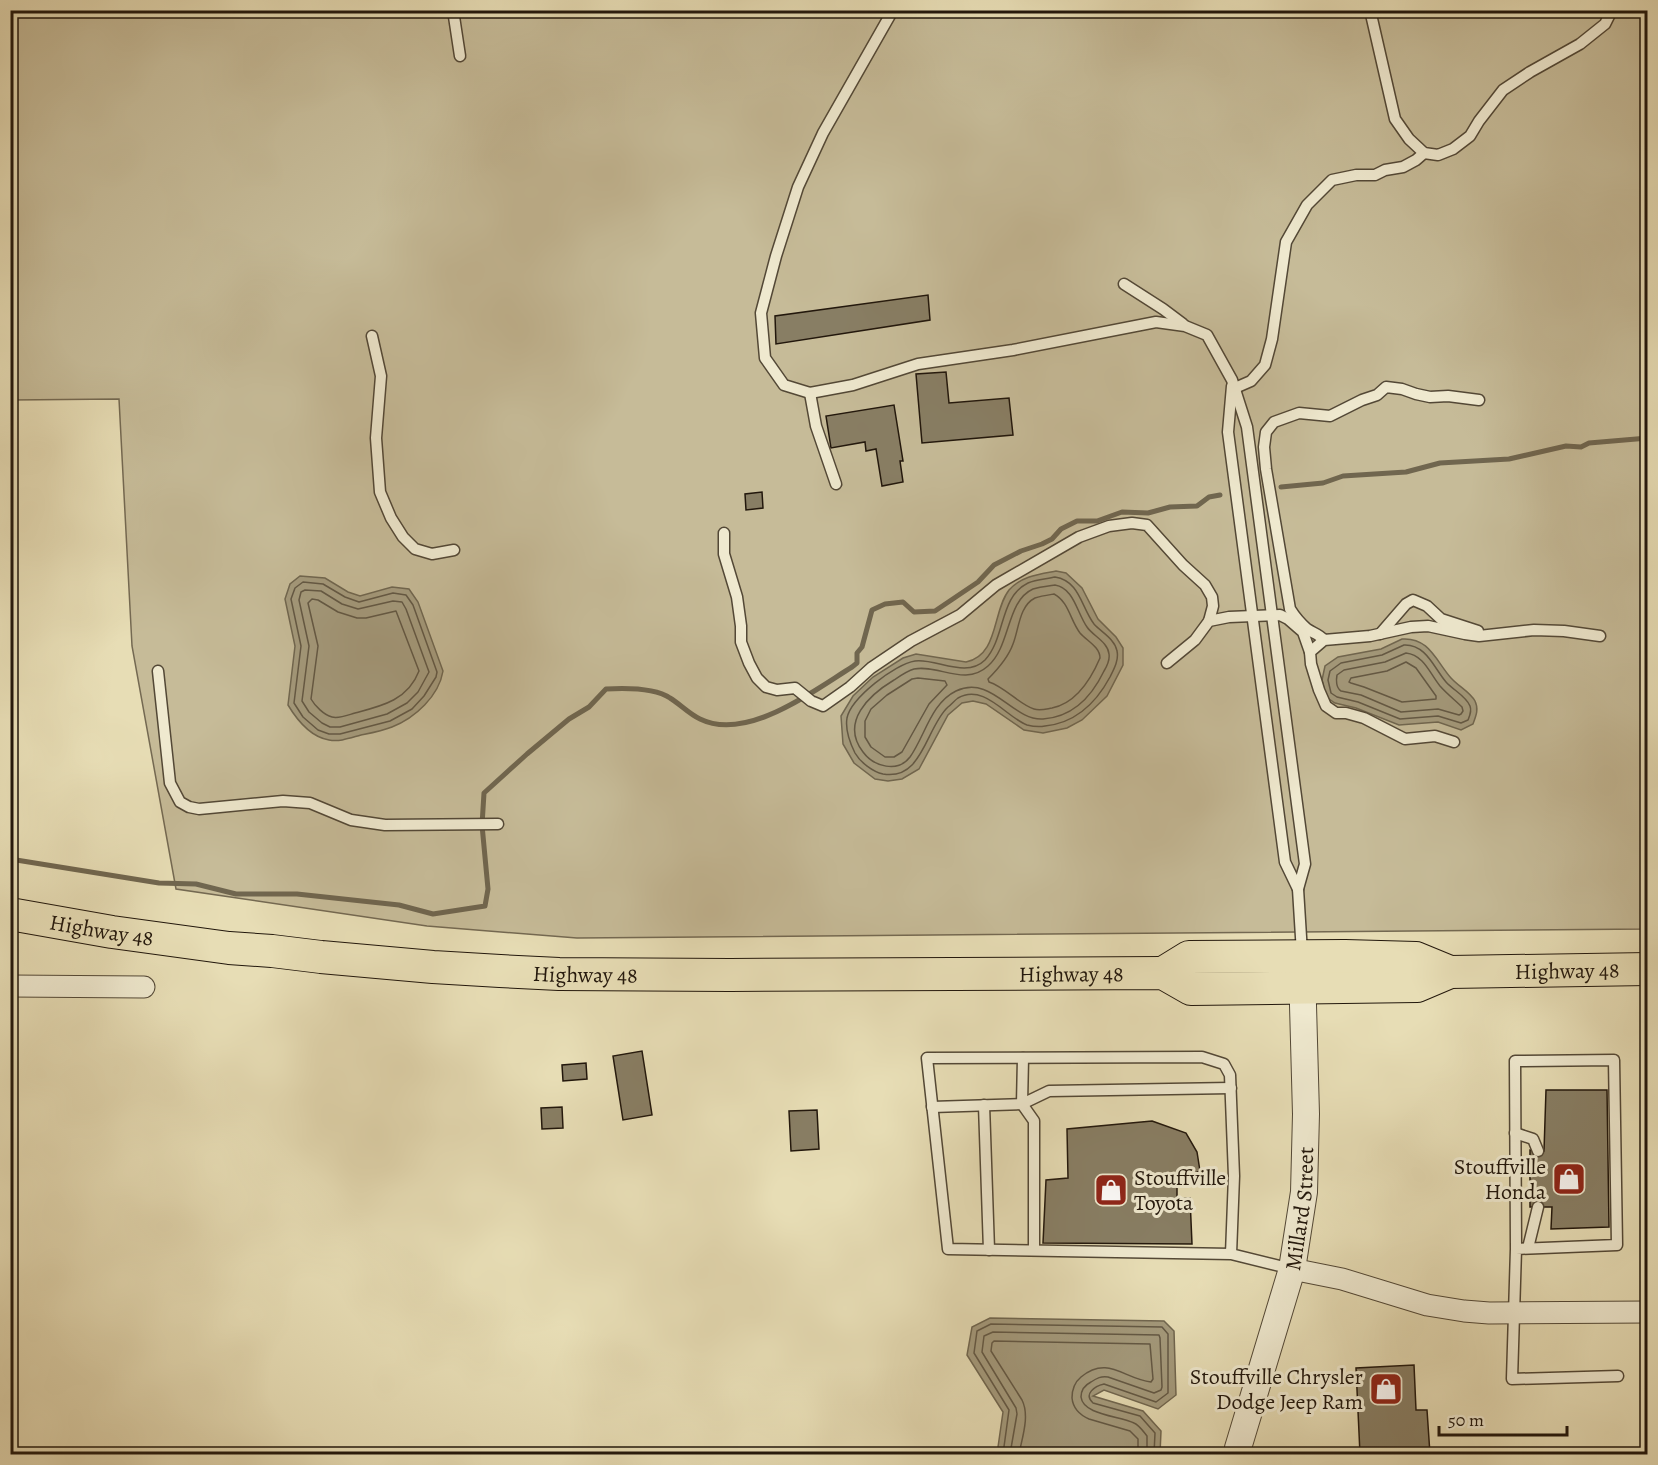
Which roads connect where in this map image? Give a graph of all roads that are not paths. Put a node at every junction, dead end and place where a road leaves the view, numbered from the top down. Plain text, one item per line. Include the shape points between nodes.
1 (453, 10) edge
2 (892, 10) edge
3 (1370, 10) edge
4 (1612, 10) edge
5 (459, 56) dead end
6 (1424, 153) junction
7 (1124, 284) dead end
8 (1185, 326) junction
9 (372, 336) dead end
10 (1233, 384) junction
11 (810, 393) junction
12 (1479, 400) dead end
13 (836, 484) dead end
14 (724, 533) dead end
15 (454, 550) dead end
16 (1252, 616) junction
17 (1272, 616) junction
18 (1209, 621) junction
19 (1380, 634) junction
20 (1490, 635) junction
21 (1600, 636) dead end
22 (1324, 640) junction
23 (1310, 652) junction
24 (1167, 663) dead end
25 (158, 671) dead end
26 (1454, 742) dead end
27 (496, 824) dead end
28 (1298, 888) junction
29 (10, 914) edge
30 (1647, 969) edge
31 (1303, 972) junction
32 (10, 986) edge
33 (144, 987) dead end
34 (1023, 1058) junction
35 (1231, 1088) junction
36 (1022, 1104) junction
37 (984, 1105) junction
38 (932, 1107) junction
39 (1515, 1133) junction
40 (1538, 1151) dead end
41 (1538, 1207) dead end
42 (1528, 1248) junction
43 (1516, 1249) junction
44 (989, 1250) junction
45 (1034, 1250) junction
46 (1231, 1254) junction
47 (1292, 1269) junction
48 (1647, 1311) edge
49 (1514, 1313) junction
50 (1618, 1376) dead end
51 (1237, 1455) edge

1 - 5 lane
2 - 11 lane via 823,133 798,187 761,313 765,358 784,385
3 - 6 lane via 1395,119
4 - 6 lane via 1605,24 1580,44 1503,90 1470,136 1453,149 1438,155
6 - 10 lane via 1403,167 1332,180 1307,205 1287,242 1265,365 1251,381
7 - 8 lane
8 - 10 lane via 1207,335
8 - 11 lane via 1156,322 918,364 853,385
9 - 15 lane via 381,376 376,438 380,492 391,518 415,549 432,554
10 - 16 lane via 1228,432
10 - 17 lane via 1247,427
11 - 13 lane via 816,426
12 - 22 lane via 1430,397 1386,387 1330,416 1299,413 1274,422 1266,432 1266,469 1290,609 1296,620
14 - 18 lane via 724,554 737,597 741,642 757,678 766,687 777,690 795,688 823,706 911,641 960,615 996,585 1079,537 1109,526 1147,525 1205,585 1212,597
16 - 17 lane
16 - 18 lane
16 - 28 lane via 1285,862
17 - 23 lane via 1280,615 1296,625
17 - 28 lane via 1305,864
18 - 24 lane via 1195,640
19 - 20 lane via 1428,626
19 - 20 lane via 1413,600 1441,619
19 - 22 lane
20 - 21 lane via 1534,630
22 - 23 lane
23 - 26 lane via 1322,698 1336,713 1364,718 1405,739 1434,736
25 - 27 lane via 171,783 180,802 189,807 283,801 310,803 351,820 385,825
28 - 31 lane
29 - 31 main road, Highway 48 via 229,948 559,974 1163,973 1191,989
30 - 31 main road, Highway 48 via 1449,972 1417,986
31 - 47 street, Millard Street via 1304,1192
32 - 33 street
34 - 35 lane via 1202,1057 1224,1064
34 - 36 lane
34 - 38 lane via 927,1058
35 - 36 lane via 1049,1091
35 - 46 lane
36 - 37 lane
36 - 45 lane via 1034,1121
37 - 38 lane
37 - 44 lane
38 - 44 lane via 948,1249
39 - 40 lane via 1533,1139
39 - 42 lane via 1515,1061 1614,1060 1617,1245
39 - 43 lane
41 - 42 lane
42 - 43 lane
43 - 49 lane
44 - 45 lane
45 - 46 lane
46 - 47 lane
47 - 49 street via 1342,1279 1427,1305
47 - 51 street, Millard Street
48 - 49 street
49 - 50 lane via 1512,1380

